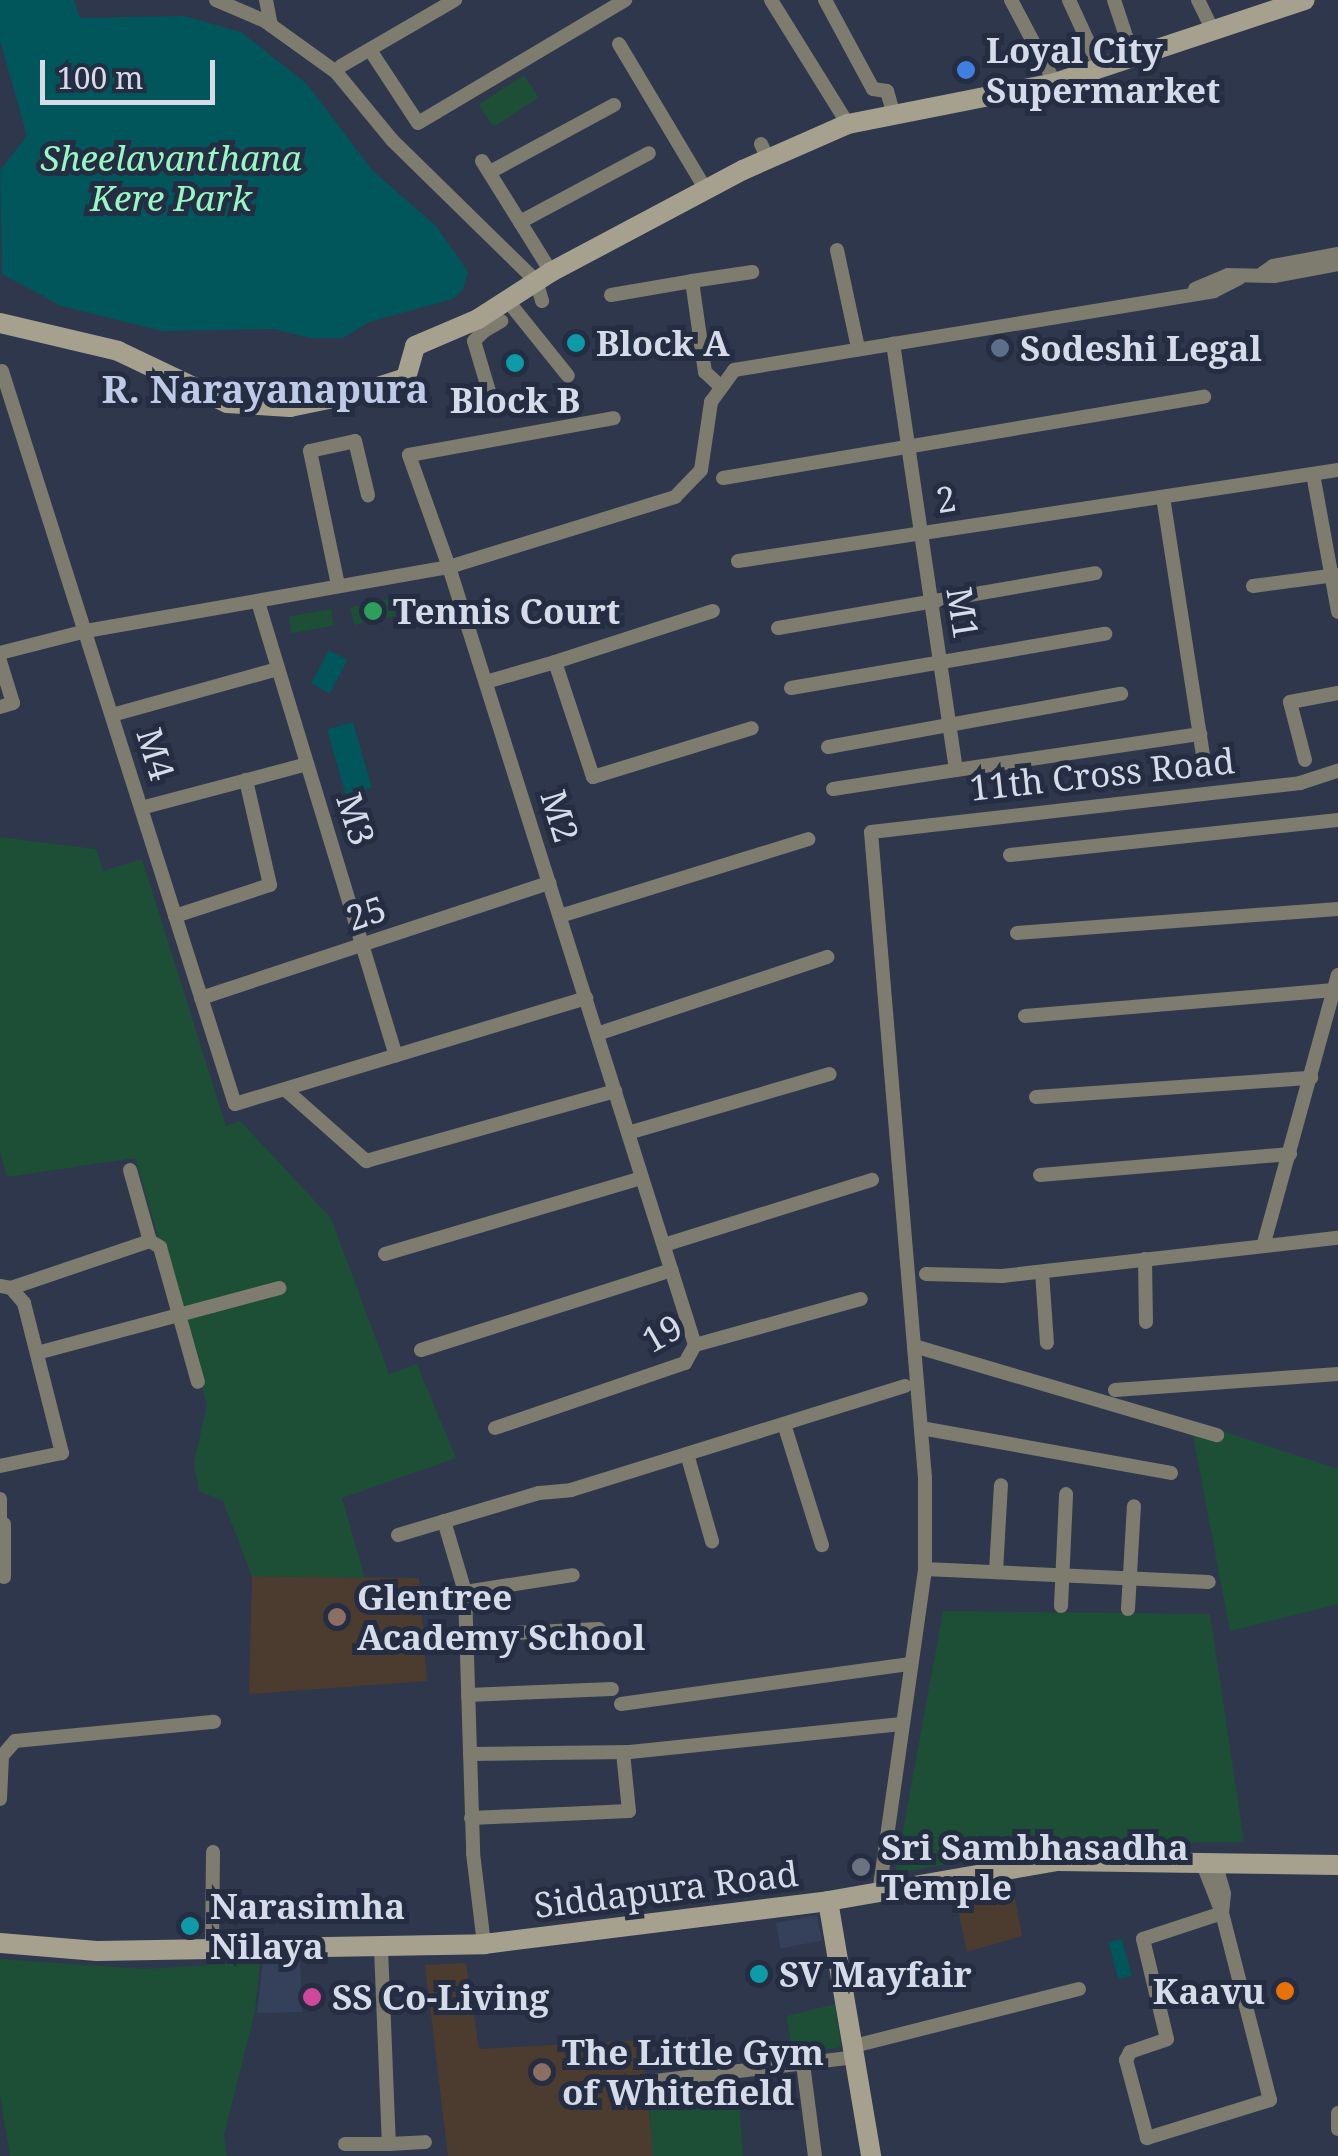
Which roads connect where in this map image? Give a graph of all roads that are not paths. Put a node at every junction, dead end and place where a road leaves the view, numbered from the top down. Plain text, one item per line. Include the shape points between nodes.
1 (266, 0) edge
2 (455, 0) edge
3 (625, 0) edge
4 (771, 0) edge
5 (825, 0) edge
6 (1011, 0) edge
7 (1069, 0) edge
8 (1114, 0) edge
9 (1198, 0) edge
10 (1305, 0) edge
11 (227, 2) edge
12 (271, 26) junction
13 (1210, 26) junction
14 (619, 44) dead end
15 (370, 50) junction
16 (1132, 54) junction
17 (1100, 68) junction
18 (338, 69) junction
19 (318, 78) dead end
20 (1055, 83) junction
21 (614, 104) dead end
22 (893, 112) junction
23 (848, 124) junction
24 (649, 153) dead end
25 (706, 190) junction
26 (520, 222) junction
27 (837, 250) dead end
28 (1338, 254) edge
29 (1338, 264) edge
30 (752, 272) dead end
31 (1263, 274) junction
32 (692, 282) junction
33 (542, 287) junction
34 (612, 295) dead end
35 (497, 316) junction
36 (0, 322) edge
37 (893, 344) junction
38 (858, 348) junction
39 (2, 371) edge
40 (568, 376) dead end
41 (719, 385) junction
42 (1204, 397) dead end
43 (490, 398) dead end
44 (614, 418) dead end
45 (907, 444) junction
46 (1338, 470) edge
47 (1313, 474) junction
48 (723, 478) dead end
49 (368, 495) dead end
50 (1163, 496) junction
51 (920, 533) junction
52 (738, 560) dead end
53 (449, 567) junction
54 (1095, 573) dead end
55 (1333, 575) edge
56 (338, 585) junction
57 (1253, 586) dead end
58 (931, 601) junction
59 (258, 602) junction
60 (713, 611) dead end
61 (1338, 612) edge
62 (778, 628) dead end
63 (86, 631) junction
64 (1105, 634) dead end
65 (0, 653) edge
66 (0, 662) edge
67 (556, 662) junction
68 (941, 662) junction
69 (278, 669) junction
70 (486, 682) junction
71 (791, 688) dead end
72 (1338, 692) edge
73 (1121, 694) dead end
74 (0, 707) edge
75 (112, 715) junction
76 (950, 726) junction
77 (752, 728) dead end
78 (1200, 734) junction
79 (828, 747) dead end
80 (1305, 760) dead end
81 (307, 764) junction
82 (956, 770) junction
83 (1338, 771) edge
84 (1206, 774) dead end
85 (246, 780) junction
86 (833, 789) dead end
87 (142, 808) junction
88 (1338, 820) edge
89 (808, 839) dead end
90 (1010, 854) dead end
91 (549, 882) junction
92 (1338, 909) edge
93 (175, 916) junction
94 (560, 916) junction
95 (1018, 933) dead end
96 (366, 946) junction
97 (827, 957) dead end
98 (1336, 982) edge
99 (202, 998) junction
100 (586, 998) junction
101 (1025, 1016) dead end
102 (597, 1034) junction
103 (396, 1055) junction
104 (830, 1074) dead end
105 (1311, 1078) junction
106 (287, 1091) junction
107 (615, 1091) junction
108 (1036, 1096) dead end
109 (628, 1133) junction
110 (1290, 1154) junction
111 (130, 1170) dead end
112 (1040, 1175) dead end
113 (642, 1178) junction
114 (872, 1180) dead end
115 (1338, 1238) edge
116 (150, 1241) junction
117 (1264, 1244) junction
118 (664, 1246) junction
119 (385, 1254) dead end
120 (1146, 1259) junction
121 (672, 1270) junction
122 (1042, 1272) junction
123 (926, 1274) dead end
124 (6, 1287) edge
125 (279, 1288) dead end
126 (861, 1299) dead end
127 (179, 1314) junction
128 (1146, 1322) dead end
129 (1048, 1343) dead end
130 (695, 1345) junction
131 (914, 1346) junction
132 (421, 1350) dead end
133 (37, 1353) junction
134 (1338, 1374) edge
135 (198, 1382) dead end
136 (904, 1386) dead end
137 (1115, 1390) dead end
138 (784, 1424) junction
139 (496, 1428) dead end
140 (920, 1428) junction
141 (1218, 1435) dead end
142 (940, 1436) junction
143 (922, 1444) junction
144 (687, 1454) junction
145 (0, 1466) edge
146 (1172, 1474) dead end
147 (1001, 1485) dead end
148 (1066, 1494) dead end
149 (0, 1499) edge
150 (1134, 1506) dead end
151 (444, 1522) junction
152 (2, 1524) edge
153 (398, 1535) dead end
154 (712, 1541) dead end
155 (822, 1545) dead end
156 (925, 1570) junction
157 (996, 1571) junction
158 (1063, 1574) junction
159 (573, 1575) dead end
160 (1130, 1576) junction
161 (4, 1577) dead end
162 (1209, 1582) dead end
163 (465, 1592) junction
164 (1061, 1606) dead end
165 (1128, 1610) dead end
166 (598, 1629) dead end
167 (467, 1635) junction
168 (910, 1664) junction
169 (612, 1689) dead end
170 (468, 1695) junction
171 (621, 1704) dead end
172 (214, 1722) dead end
173 (902, 1724) junction
174 (623, 1752) junction
175 (470, 1754) junction
176 (0, 1799) edge
177 (471, 1818) junction
178 (213, 1852) dead end
179 (1208, 1862) junction
180 (1338, 1865) edge
181 (879, 1892) junction
182 (828, 1901) junction
183 (1222, 1913) junction
184 (0, 1943) edge
185 (484, 1944) junction
186 (212, 1948) junction
187 (381, 1948) junction
188 (1079, 1988) dead end
189 (855, 2052) junction
190 (804, 2064) junction
191 (655, 2081) dead end
192 (1338, 2113) edge
193 (1338, 2129) edge
194 (424, 2142) dead end
195 (344, 2144) dead end
196 (389, 2144) junction
197 (816, 2156) edge
198 (871, 2156) edge

1 - 12 street
2 - 15 street
3 - 15 street via 418,123
4 - 23 street
5 - 22 street via 873,89 887,91
6 - 20 street
7 - 17 street
8 - 16 street
9 - 13 street
10 - 13 street
11 - 12 street
12 - 18 street
13 - 16 street
14 - 25 street
15 - 18 street
16 - 17 street
17 - 20 street
18 - 19 street
18 - 33 street via 392,140
20 - 22 street
21 - 26 street via 486,167
22 - 23 street
23 - 25 street via 739,164
24 - 26 street
25 - 33 street
26 - 33 street
27 - 38 street
28 - 31 street via 1272,266
29 - 31 street
30 - 32 street
31 - 37 street via 1231,286
32 - 34 street
32 - 41 street via 706,372
33 - 35 street
35 - 36 street via 415,346 406,378 290,407 227,402 118,351
35 - 40 street
35 - 43 street via 474,341
37 - 38 street
37 - 45 street, M1
38 - 41 street via 734,370
39 - 63 street, M4
41 - 53 street via 701,470 676,497
42 - 45 street
44 - 53 street, M2 via 409,455
45 - 48 street
45 - 51 street, M1
46 - 47 street, 2
47 - 50 street, 2
47 - 55 street
49 - 56 street via 355,441 311,450
50 - 51 street, 2
50 - 78 street
51 - 52 street, 2
51 - 58 street, M1
53 - 56 street
53 - 70 street, M2
54 - 58 street
55 - 57 street
55 - 61 street
56 - 59 street
58 - 62 street
58 - 68 street, M1
59 - 63 street
59 - 69 street, M3
60 - 67 street
63 - 65 street
63 - 75 street, M4
64 - 68 street
66 - 74 street via 13,703
67 - 70 street
67 - 77 street via 593,776
68 - 71 street
68 - 76 street, M1
69 - 75 street
69 - 81 street, M3
70 - 91 street, M2
72 - 80 street via 1290,702
73 - 76 street
75 - 87 street, M4
76 - 79 street
76 - 82 street, M1
78 - 82 street
78 - 84 street
81 - 85 street
81 - 96 street, M3
82 - 86 street
83 - 131 street, 11th Cross Road via 1300,783 871,832
85 - 87 street
85 - 93 street via 270,885
87 - 93 street, M4
88 - 90 street
89 - 94 street
91 - 94 street, M2
91 - 96 street, 25
92 - 95 street
93 - 99 street, M4
94 - 100 street, M2
96 - 99 street, 25
96 - 103 street, M3
97 - 102 street
98 - 101 street
98 - 105 street
99 - 106 street, M4 via 235,1104
100 - 102 street, M2
100 - 103 street
102 - 107 street, M2
103 - 106 street
104 - 109 street
105 - 108 street
105 - 110 street
106 - 107 street via 366,1162
107 - 109 street, M2
109 - 113 street, M2
110 - 112 street
110 - 117 street
111 - 116 street
113 - 118 street, M2
113 - 119 street
114 - 118 street
115 - 117 street
116 - 124 street
116 - 127 street via 160,1247
117 - 120 street
118 - 121 street, M2
120 - 122 street
120 - 128 street
121 - 130 street, M2
121 - 132 street
122 - 123 street
122 - 129 street
124 - 133 street via 24,1303
125 - 127 street
126 - 130 street, 19
127 - 133 street
127 - 135 street
130 - 139 street, 19 via 684,1363
131 - 140 street
131 - 141 street
133 - 145 street via 62,1454
134 - 137 street
136 - 138 street
138 - 144 street
138 - 155 street
140 - 142 street
140 - 143 street
142 - 143 street
142 - 146 street
143 - 156 street
144 - 151 street
144 - 154 street
147 - 157 street
148 - 158 street
149 - 152 street
150 - 160 street
151 - 153 street
151 - 163 street
152 - 161 street
156 - 157 street
156 - 168 street
157 - 158 street
158 - 160 street
158 - 164 street
159 - 163 street
160 - 162 street
160 - 165 street
163 - 167 street
166 - 167 street
167 - 170 street
168 - 171 street
168 - 173 street
169 - 170 street
170 - 175 street
172 - 176 street via 15,1741 2,1756
173 - 174 street
173 - 181 street
174 - 175 street
174 - 177 street via 630,1811
175 - 177 street
177 - 185 street
178 - 186 street
179 - 180 street, Siddapura Road
179 - 181 street, Siddapura Road via 1058,1861
179 - 183 street via 1224,1894
181 - 182 street, Siddapura Road
182 - 185 street, Siddapura Road
182 - 189 street
183 - 183 street via 1270,2100 1147,2138 1126,2060 1130,2052 1167,2038 1144,1939
184 - 186 street, Siddapura Road via 97,1951
185 - 187 street, Siddapura Road
186 - 187 street, Siddapura Road
187 - 196 street
188 - 189 street
189 - 190 street
189 - 198 street
190 - 191 street
190 - 197 street
192 - 193 street
194 - 196 street
195 - 196 street

